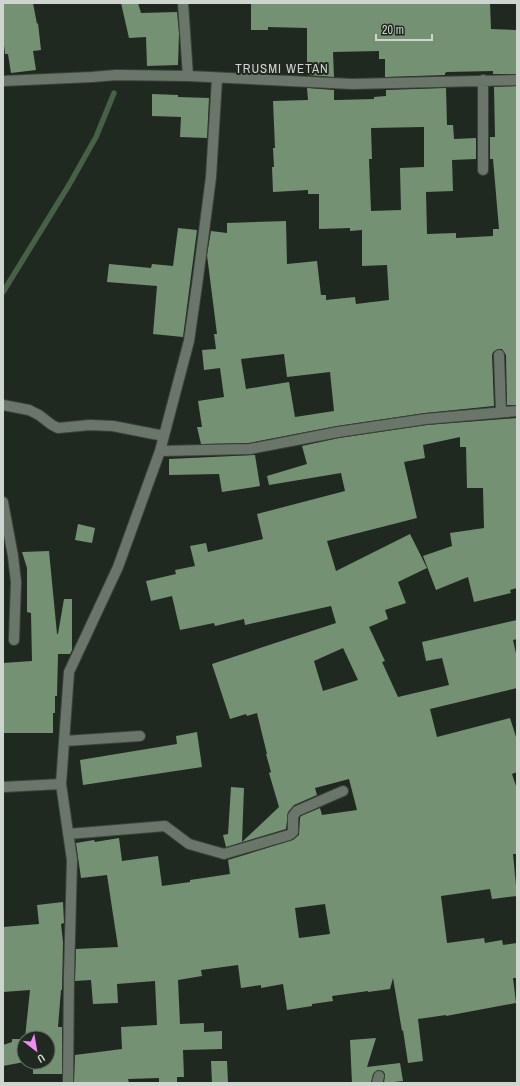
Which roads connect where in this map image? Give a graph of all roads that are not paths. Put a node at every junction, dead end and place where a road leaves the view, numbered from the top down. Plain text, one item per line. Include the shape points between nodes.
1 (183, 3) edge
2 (188, 76) junction
3 (217, 79) junction
4 (483, 80) junction
5 (517, 80) edge
6 (3, 81) edge
7 (482, 170) dead end
8 (499, 355) dead end
9 (3, 405) edge
10 (517, 411) edge
11 (501, 412) junction
12 (164, 436) junction
13 (160, 451) junction
14 (3, 502) edge
15 (14, 640) dead end
16 (140, 736) dead end
17 (64, 741) junction
18 (62, 784) junction
19 (3, 787) edge
20 (343, 791) dead end
21 (68, 834) junction
22 (68, 1083) edge

1 - 2 street
2 - 3 street
2 - 6 street via 116,75
3 - 4 street via 352,84
3 - 12 street via 211,177 189,341
4 - 5 street
4 - 7 street
8 - 11 street
9 - 12 street via 29,410 58,428 113,426
10 - 11 street
11 - 13 street via 426,419 250,449
12 - 13 street
13 - 17 street via 118,567 69,672
14 - 15 street via 16,582
16 - 17 street
17 - 18 street
18 - 19 street
18 - 21 street
20 - 21 street via 297,811 293,816 293,832 289,835 224,854 188,844 165,826
21 - 22 street via 72,860

